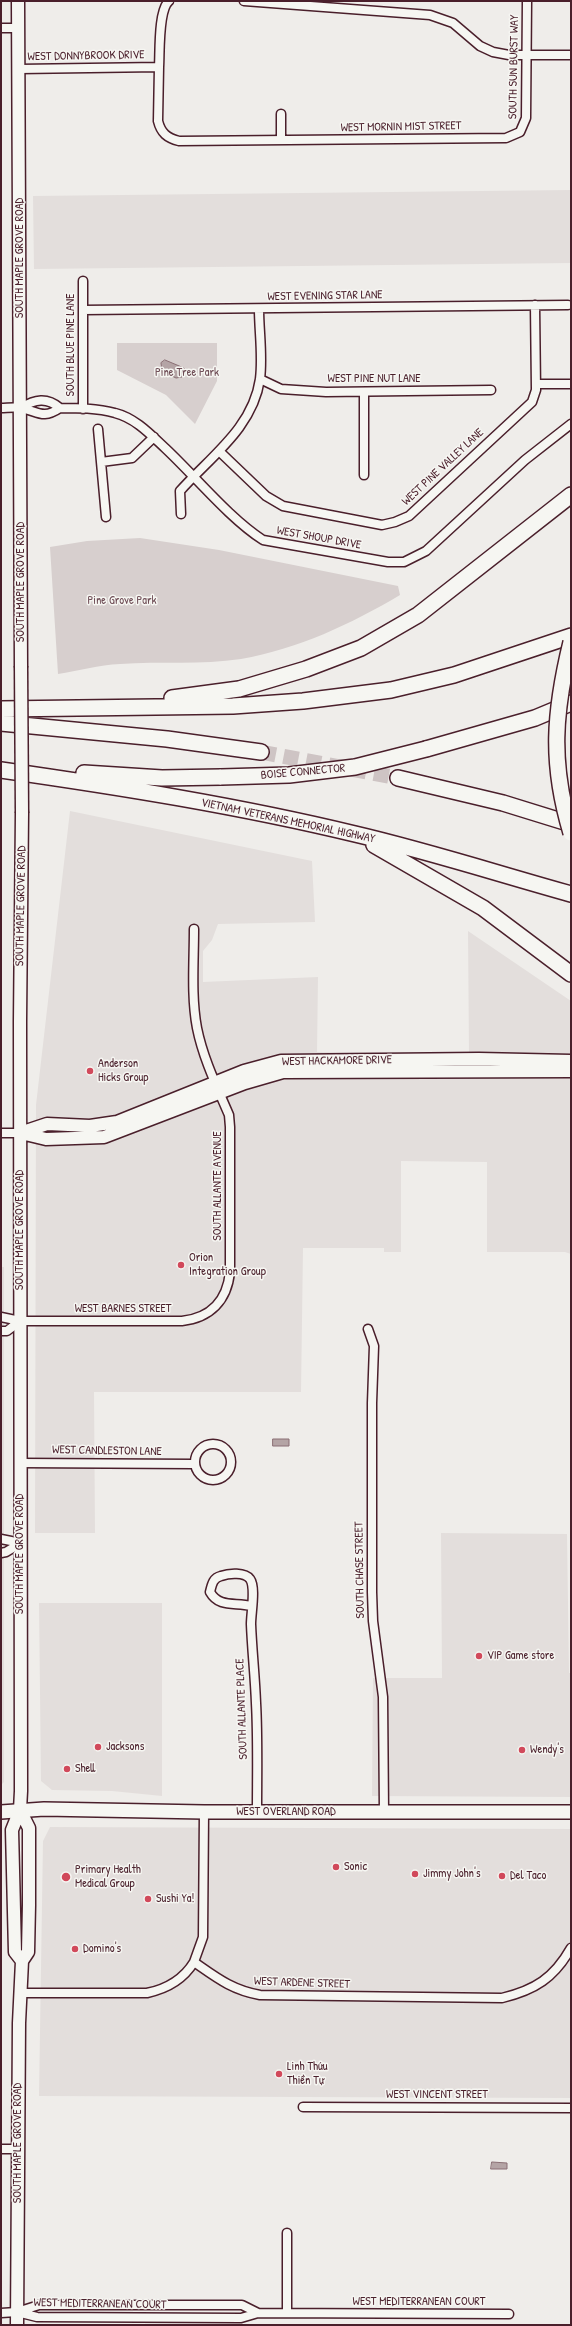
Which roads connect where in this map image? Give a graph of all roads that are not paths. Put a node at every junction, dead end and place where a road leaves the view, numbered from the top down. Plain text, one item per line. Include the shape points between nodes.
1 (18, 1) edge
2 (166, 1) edge
3 (244, 1) edge
4 (527, 1) edge
5 (1, 28) edge
6 (19, 28) junction
7 (571, 55) edge
8 (526, 56) junction
9 (159, 67) junction
10 (19, 68) junction
11 (281, 114) dead end
12 (520, 132) joint
13 (281, 140) junction
14 (83, 281) dead end
15 (535, 305) junction
16 (568, 305) dead end
17 (259, 309) junction
18 (83, 310) junction
19 (260, 379) junction
20 (536, 384) junction
21 (571, 384) edge
22 (491, 390) dead end
23 (364, 392) junction
24 (1, 408) edge
25 (21, 408) junction
26 (60, 408) junction
27 (83, 409) junction
28 (571, 424) edge
29 (98, 430) dead end
30 (154, 437) junction
31 (219, 451) junction
32 (101, 462) junction
33 (194, 475) junction
34 (364, 475) dead end
35 (571, 495) edge
36 (181, 514) dead end
37 (106, 517) dead end
38 (571, 636) edge
39 (571, 642) edge
40 (571, 703) edge
41 (114, 706) junction
42 (571, 708) edge
43 (1, 709) edge
44 (535, 718) junction
45 (1, 723) edge
46 (261, 752) tunnel mouth
47 (1, 768) edge
48 (398, 778) tunnel mouth
49 (571, 824) edge
50 (571, 833) edge
51 (356, 834) junction
52 (571, 894) edge
53 (194, 930) dead end
54 (571, 974) edge
55 (571, 1061) edge
56 (571, 1071) edge
57 (217, 1087) junction
58 (1, 1133) edge
59 (20, 1133) junction
60 (220, 1303) joint
61 (1, 1317) edge
62 (20, 1321) junction
63 (368, 1329) dead end
64 (1, 1331) edge
65 (20, 1462) junction
66 (194, 1464) junction
67 (1, 1539) edge
68 (21, 1543) junction
69 (1, 1552) edge
70 (251, 1606) junction
71 (20, 1810) junction
72 (1, 1812) edge
73 (204, 1812) junction
74 (257, 1812) junction
75 (384, 1812) junction
76 (571, 1812) edge
77 (571, 1948) edge
78 (22, 1961) junction
79 (194, 1962) junction
80 (22, 1993) junction
81 (303, 2107) dead end
82 (571, 2108) edge
83 (1, 2149) edge
84 (18, 2149) junction
85 (287, 2233) dead end
86 (17, 2312) junction
87 (1, 2313) edge
88 (258, 2313) junction
89 (287, 2313) junction
90 (509, 2314) dead end
91 (17, 2325) edge

1 - 6 main road, SOUTH MAPLE GROVE ROAD
2 - 9 street, WEST DONNYBROOK DRIVE via 162,18
3 - 8 street via 430,15 453,23 470,39 486,49 508,55
4 - 8 street, SOUTH SUN BURST WAY
5 - 6 street
6 - 10 main road, SOUTH MAPLE GROVE ROAD
7 - 8 street
8 - 12 street, SOUTH SUN BURST WAY via 526,118
9 - 10 street, WEST DONNYBROOK DRIVE
9 - 13 street, WEST MORNIN MIST STREET via 158,121 164,134 170,139
10 - 25 main road, SOUTH MAPLE GROVE ROAD
11 - 13 street
12 - 13 street, WEST MORNIN MIST STREET via 506,138
14 - 18 street, SOUTH BLUE PINE LANE
15 - 16 street, WEST EVENING STAR LANE
15 - 17 street, WEST EVENING STAR LANE
15 - 20 street, WEST PINE VALLEY LANE
17 - 18 street, WEST EVENING STAR LANE
17 - 19 street
18 - 27 street, SOUTH BLUE PINE LANE
19 - 23 street, WEST PINE NUT LANE via 280,388
19 - 31 street via 247,417 234,436
20 - 21 street
20 - 31 street, WEST PINE VALLEY LANE via 532,402 409,516 382,525 283,506 266,496
22 - 23 street, WEST PINE NUT LANE
23 - 34 street
24 - 25 street
25 - 26 street via 34,414 52,413
25 - 26 street via 33,400 52,401
25 - 59 main road, SOUTH MAPLE GROVE ROAD, bridge
26 - 27 street, WEST SHOUP DRIVE
27 - 30 street, WEST SHOUP DRIVE via 116,413
28 - 33 street, WEST SHOUP DRIVE via 525,460 426,551 404,562 388,562 263,540 248,530
29 - 32 street
30 - 32 street via 132,458
30 - 33 street, WEST SHOUP DRIVE
31 - 33 street
32 - 37 street
33 - 36 street via 180,491
35 - 41 highway via 418,615 361,648 306,669 239,689
38 - 41 highway via 454,676 391,690 303,701 241,705
39 - 50 highway, bridge via 562,678 556,720 556,763 563,807
40 - 44 highway, BOISE CONNECTOR
41 - 43 highway
42 - 44 highway
44 - 47 highway, BOISE CONNECTOR, bridge via 356,766 289,776 162,778
45 - 46 highway via 167,739
47 - 51 highway, VIETNAM VETERANS MEMORIAL HIGHWAY via 118,787
48 - 49 highway
51 - 52 highway, VIETNAM VETERANS MEMORIAL HIGHWAY
51 - 54 highway via 483,908
53 - 57 street via 195,1012 201,1045
55 - 57 main road, WEST HACKAMORE DRIVE via 306,1059 264,1064
56 - 57 main road, WEST HACKAMORE DRIVE via 294,1071
57 - 59 main road, WEST HACKAMORE DRIVE via 104,1137 46,1139
57 - 60 street, SOUTH ALLANTE AVENUE via 229,1115 230,1127 230,1272 229,1283
58 - 59 street, WEST HACKAMORE DRIVE
59 - 62 main road, SOUTH MAPLE GROVE ROAD
60 - 62 street, WEST BARNES STREET via 203,1316 182,1321
61 - 62 street, WEST BARNES STREET
62 - 64 street via 7,1331
62 - 65 main road, SOUTH MAPLE GROVE ROAD
63 - 75 street, SOUTH CHASE STREET via 374,1346 372,1592 382,1697
65 - 66 street, WEST CANDLESTON LANE
65 - 68 main road, SOUTH MAPLE GROVE ROAD
66 - 66 street via 205,1479 217,1480 228,1473 231,1461 227,1451 217,1444 211,1444 200,1448
67 - 68 street
68 - 69 street via 6,1552
68 - 71 main road, SOUTH MAPLE GROVE ROAD
70 - 70 street, SOUTH ALLANTE PLACE via 253,1588 250,1578 243,1574 224,1575 212,1583 210,1592 214,1599 221,1603
70 - 74 street, SOUTH ALLANTE PLACE via 256,1702
71 - 72 main road, WEST OVERLAND ROAD
71 - 73 main road, WEST OVERLAND ROAD
71 - 78 main road, SOUTH MAPLE GROVE ROAD via 29,1828 28,1952
71 - 78 main road, SOUTH MAPLE GROVE ROAD via 12,1830 13,1912 15,1952
73 - 74 main road, WEST OVERLAND ROAD
73 - 79 street via 204,1932 201,1948
74 - 75 main road, WEST OVERLAND ROAD
75 - 76 main road, WEST OVERLAND ROAD
77 - 79 street, WEST ARDENE STREET via 549,1977 531,1989 502,1998 288,1996 242,1992 227,1985
78 - 80 main road, SOUTH MAPLE GROVE ROAD
79 - 80 street via 176,1981 147,1993
80 - 84 main road, SOUTH MAPLE GROVE ROAD via 19,2023
81 - 82 street, WEST VINCENT STREET
83 - 84 street
84 - 86 main road, SOUTH MAPLE GROVE ROAD
85 - 89 street
86 - 87 street
86 - 88 street, WEST MEDITERRANEAN COURT via 38,2318 241,2318
86 - 88 street, WEST MEDITERRANEAN COURT via 39,2304 242,2305
86 - 91 main road, SOUTH MAPLE GROVE ROAD
88 - 89 street, WEST MEDITERRANEAN COURT
89 - 90 street, WEST MEDITERRANEAN COURT

